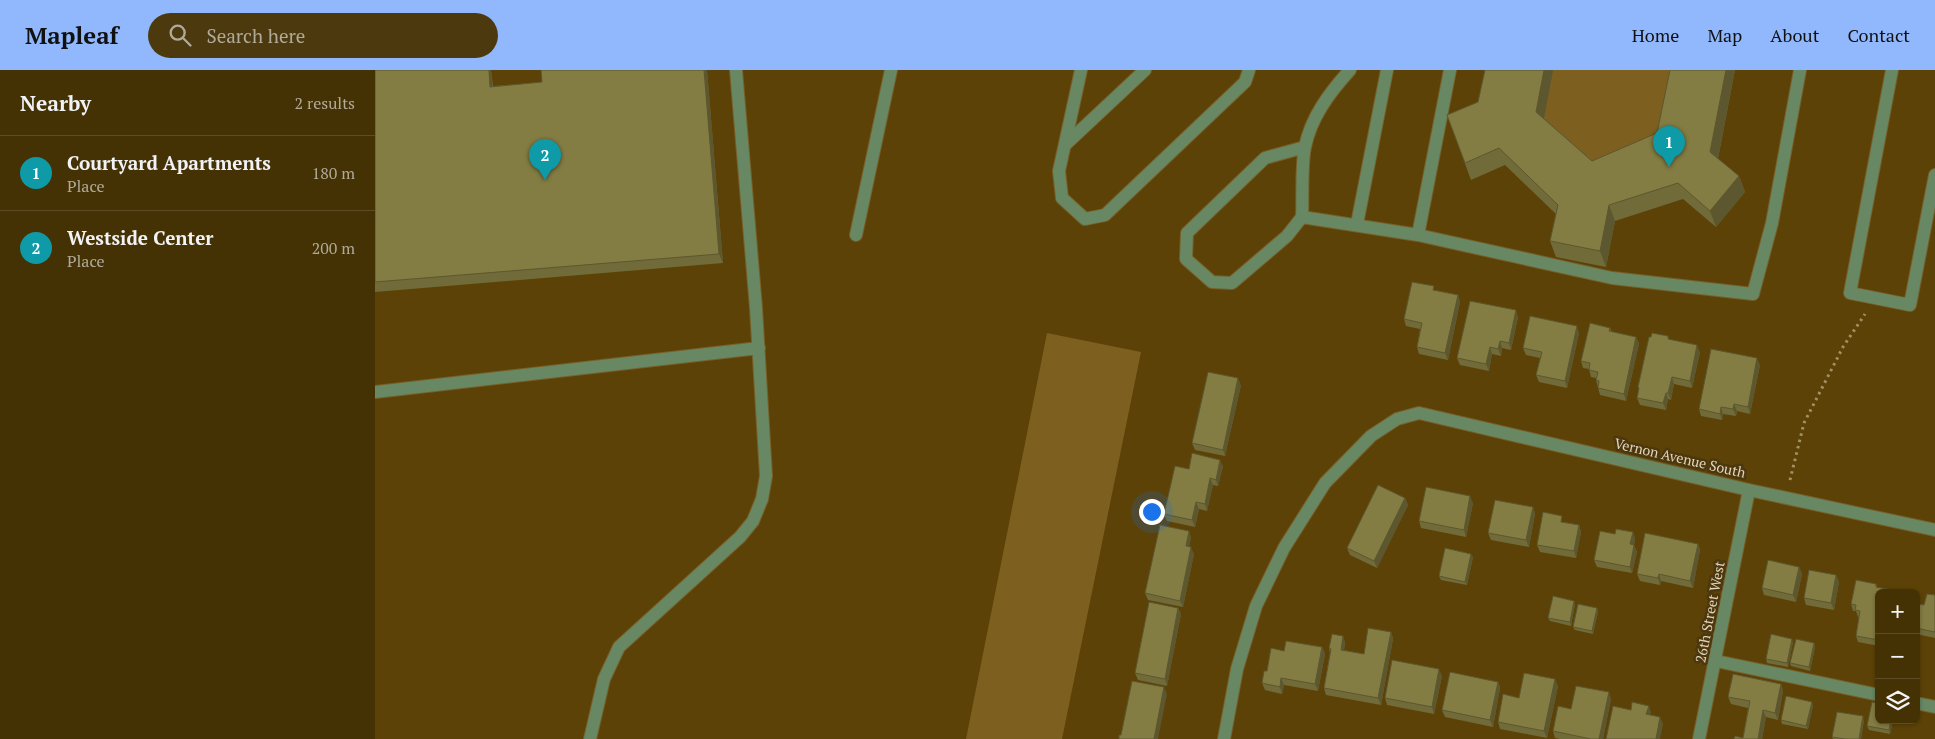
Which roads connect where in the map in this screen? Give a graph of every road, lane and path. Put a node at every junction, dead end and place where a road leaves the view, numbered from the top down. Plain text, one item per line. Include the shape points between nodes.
1 (736, 70) edge
2 (891, 70) edge
3 (1081, 70) edge
4 (1145, 70) edge
5 (1249, 70) edge
6 (1350, 70) edge
7 (1387, 70) edge
8 (1449, 70) edge
9 (1800, 70) edge
10 (1892, 70) edge
11 (1066, 144) junction
12 (1305, 147) junction
13 (1935, 175) edge
14 (1302, 217) junction
15 (1357, 224) junction
16 (856, 235) dead end
17 (1417, 235) junction
18 (1876, 298) junction
19 (759, 348) junction
20 (375, 392) edge
21 (1749, 490) junction
22 (1787, 498) junction
23 (1935, 530) edge
24 (1716, 661) junction
25 (1875, 694) edge
26 (1920, 704) edge
27 (1935, 707) edge
28 (590, 739) edge
29 (1224, 739) edge
30 (1699, 739) edge

1 - 19 street
2 - 16 street
3 - 11 street
4 - 11 street
5 - 11 street via 1245,82 1105,214 1085,219 1061,198 1059,171
6 - 12 street via 1334,87 1314,119
7 - 15 street
8 - 17 street
9 - 17 street via 1772,223 1753,294 1612,278
10 - 18 street via 1850,293
12 - 14 street
12 - 14 street via 1265,158 1187,233 1186,259 1212,282 1232,283 1287,236
13 - 18 street via 1910,305
14 - 15 street
15 - 17 street
18 - 22 path via 1843,347 1804,423
19 - 20 street
19 - 28 street via 765,476 762,500 753,521 740,537 619,647 604,679
21 - 22 street, Vernon Avenue South
21 - 24 street, 26th Street West
21 - 29 street, Vernon Avenue South via 1419,413 1397,419 1371,436 1325,483 1284,548 1256,606 1237,669
22 - 23 street, Vernon Avenue South
24 - 25 street
24 - 30 street, 26th Street West
26 - 27 street

